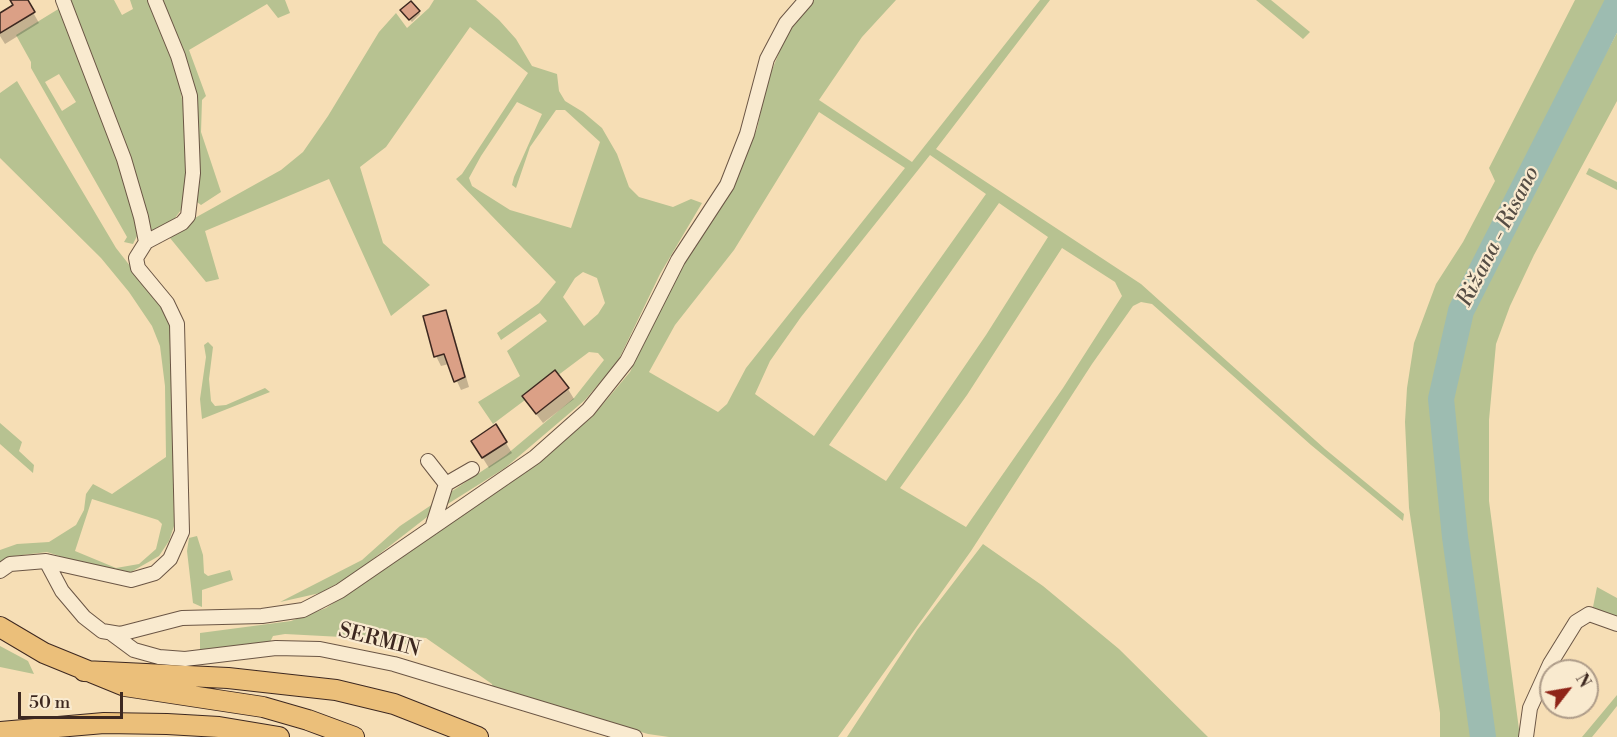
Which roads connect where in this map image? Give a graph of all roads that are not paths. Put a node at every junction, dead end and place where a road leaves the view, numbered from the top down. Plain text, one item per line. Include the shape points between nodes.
1 (63, 0) edge
2 (155, 0) edge
3 (806, 0) edge
4 (146, 242) junction
5 (428, 461) dead end
6 (472, 469) dead end
7 (446, 484) junction
8 (433, 525) junction
9 (46, 561) junction
10 (0, 571) edge
11 (1617, 624) edge
12 (0, 627) edge
13 (111, 633) junction
14 (84, 671) junction
15 (0, 732) edge
16 (279, 737) edge
17 (354, 737) edge
18 (478, 737) edge
19 (635, 737) edge
20 (1526, 737) edge

1 - 4 street via 124,159
2 - 4 street via 190,96 193,174 188,216
3 - 8 street via 786,23 767,59 747,134 727,185 678,260 612,383 535,458
4 - 9 street via 136,258 138,268 167,303 177,324 182,532 171,559 155,573 131,580
5 - 7 street
6 - 7 street
7 - 8 street
8 - 13 street via 340,591 303,610 262,616 182,618
9 - 10 street via 10,564
9 - 13 street, SERMIN via 62,591 84,617
11 - 20 street via 1589,614 1576,622 1550,664 1530,708
12 - 14 highway
13 - 19 street, SERMIN via 134,650 185,659 276,648 320,649 394,664
14 - 17 highway via 125,686 263,707
14 - 18 highway via 228,678 336,690 394,704
15 - 16 highway via 104,723 167,724 219,727

